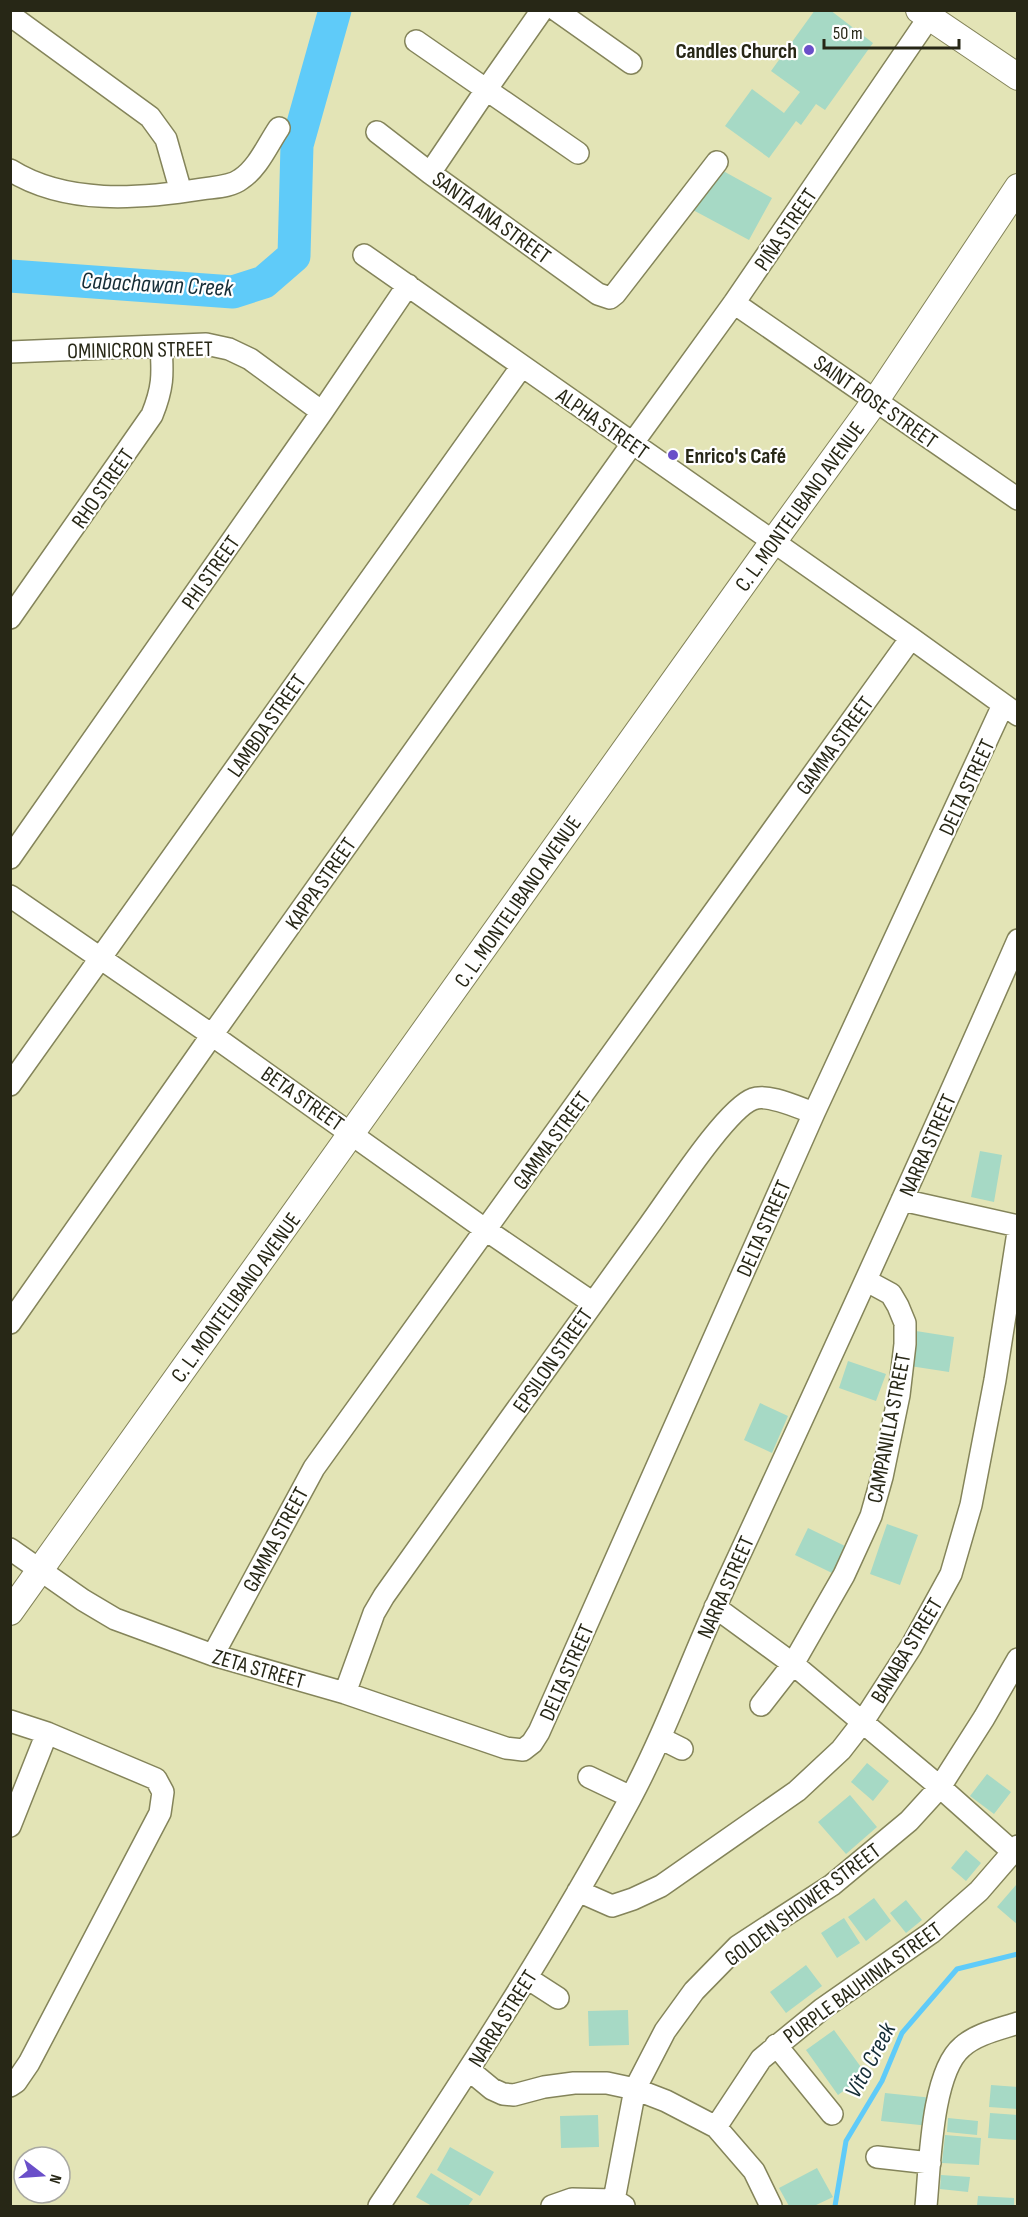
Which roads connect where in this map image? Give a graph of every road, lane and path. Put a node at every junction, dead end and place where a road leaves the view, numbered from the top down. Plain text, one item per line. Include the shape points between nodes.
1 (542, 10) edge
2 (556, 10) edge
3 (928, 13) edge
4 (10, 15) edge
5 (416, 41) dead end
6 (631, 63) dead end
7 (1017, 77) edge
8 (486, 90) junction
9 (279, 128) dead end
10 (377, 132) dead end
11 (578, 153) dead end
12 (717, 162) dead end
13 (10, 170) edge
14 (430, 173) junction
15 (1017, 187) edge
16 (181, 192) junction
17 (364, 255) dead end
18 (408, 285) junction
19 (734, 303) junction
20 (161, 347) junction
21 (10, 352) edge
22 (522, 366) junction
23 (876, 400) junction
24 (322, 412) junction
25 (632, 444) junction
26 (1016, 495) edge
27 (773, 542) junction
28 (10, 618) edge
29 (911, 638) junction
30 (1010, 710) edge
31 (10, 858) edge
32 (10, 896) edge
33 (1017, 940) edge
34 (100, 958) junction
35 (1009, 981) edge
36 (212, 1035) junction
37 (10, 1085) edge
38 (814, 1113) junction
39 (352, 1133) junction
40 (902, 1200) junction
41 (1017, 1226) edge
42 (486, 1230) junction
43 (1017, 1232) edge
44 (867, 1281) junction
45 (593, 1303) junction
46 (10, 1323) edge
47 (10, 1549) edge
48 (40, 1571) junction
49 (715, 1607) junction
50 (10, 1612) edge
51 (213, 1655) junction
52 (1017, 1659) edge
53 (793, 1664) junction
54 (345, 1693) junction
55 (761, 1706) dead end
56 (10, 1721) edge
57 (862, 1723) junction
58 (47, 1733) junction
59 (660, 1738) junction
60 (682, 1749) dead end
61 (523, 1750) joint
62 (589, 1776) dead end
63 (940, 1787) junction
64 (631, 1797) junction
65 (10, 1826) edge
66 (1015, 1849) edge
67 (578, 1891) junction
68 (527, 1978) junction
69 (558, 1998) dead end
70 (1017, 2024) edge
71 (776, 2044) junction
72 (469, 2070) junction
73 (10, 2086) edge
74 (635, 2089) junction
75 (832, 2114) dead end
76 (716, 2127) junction
77 (877, 2157) dead end
78 (930, 2163) junction
79 (620, 2203) edge
80 (379, 2206) edge
81 (552, 2206) edge
82 (771, 2206) edge
83 (926, 2206) edge

1 - 8 street
2 - 6 street
3 - 7 street
3 - 19 street, PIÑA STREET
4 - 16 street via 150,117 166,139
5 - 8 street
8 - 11 street
8 - 14 street
9 - 16 street via 241,180
10 - 14 street, SANTA ANA STREET
12 - 14 street, SANTA ANA STREET via 610,298 598,294
13 - 16 street via 50,189 81,194 112,197
15 - 23 street, C. L. MONTELIBANO AVENUE
17 - 18 street, ALPHA STREET
18 - 22 street, ALPHA STREET
18 - 24 street, PHI STREET
19 - 23 street, SAINT ROSE STREET
19 - 25 street, PIÑA STREET
20 - 21 street, OMINICRON STREET
20 - 24 street, OMINICRON STREET via 206,344 229,349 250,359
20 - 28 street, RHO STREET via 161,392 152,415
22 - 25 street, ALPHA STREET
22 - 34 street, LAMBDA STREET
23 - 26 street, SAINT ROSE STREET
23 - 27 street, C. L. MONTELIBANO AVENUE
24 - 31 street, PHI STREET
25 - 27 street, ALPHA STREET
25 - 36 street, KAPPA STREET
27 - 29 street, ALPHA STREET
27 - 39 street, C. L. MONTELIBANO AVENUE
29 - 30 street, ALPHA STREET
29 - 42 street, GAMMA STREET
30 - 38 street, DELTA STREET
32 - 34 street, BETA STREET
33 - 35 street, NARRA STREET
34 - 36 street, BETA STREET
34 - 37 street, LAMBDA STREET
35 - 40 street, NARRA STREET
36 - 39 street, BETA STREET
36 - 46 street, KAPPA STREET
38 - 45 street, EPSILON STREET via 772,1099 755,1098 737,1108
38 - 61 street, DELTA STREET via 539,1732
39 - 42 street, BETA STREET
39 - 48 street, C. L. MONTELIBANO AVENUE
40 - 41 street
40 - 44 street, NARRA STREET
42 - 45 street, BETA STREET
42 - 51 street, GAMMA STREET via 314,1468
43 - 57 street, BANABA STREET via 974,1494 951,1574 911,1647
44 - 49 street, NARRA STREET
44 - 53 street, CAMPANILLA STREET via 891,1294 905,1323 898,1395 871,1516 844,1575
45 - 54 street, EPSILON STREET via 384,1596
47 - 48 street, ZETA STREET
48 - 50 street, C. L. MONTELIBANO AVENUE
48 - 51 street, ZETA STREET via 115,1619
49 - 53 street
49 - 59 street, NARRA STREET
51 - 54 street, ZETA STREET
52 - 63 street, GOLDEN SHOWER STREET
53 - 55 street, CAMPANILLA STREET
53 - 57 street
54 - 61 street, ZETA STREET via 506,1748
56 - 58 street
57 - 63 street
57 - 67 street, BANABA STREET via 841,1750 797,1791 661,1886 612,1906
58 - 65 street
58 - 73 street via 156,1779 163,1792 160,1813 29,2063
59 - 60 street
59 - 64 street, NARRA STREET
62 - 64 street
63 - 66 street
63 - 74 street, GOLDEN SHOWER STREET via 909,1821 832,1885 723,1961 694,1991 665,2031
64 - 67 street, NARRA STREET
66 - 71 street, PURPLE BAUHINIA STREET via 979,1891 932,1933
67 - 68 street, NARRA STREET
68 - 69 street
68 - 72 street, NARRA STREET
70 - 78 street via 962,2047 949,2064 940,2084
71 - 75 street
71 - 76 street, PURPLE BAUHINIA STREET via 761,2059
72 - 74 street via 502,2094 574,2083
72 - 80 street, NARRA STREET
74 - 76 street
74 - 79 street, GOLDEN SHOWER STREET
76 - 82 street via 754,2171
77 - 78 street
78 - 83 street
79 - 81 street via 572,2199

